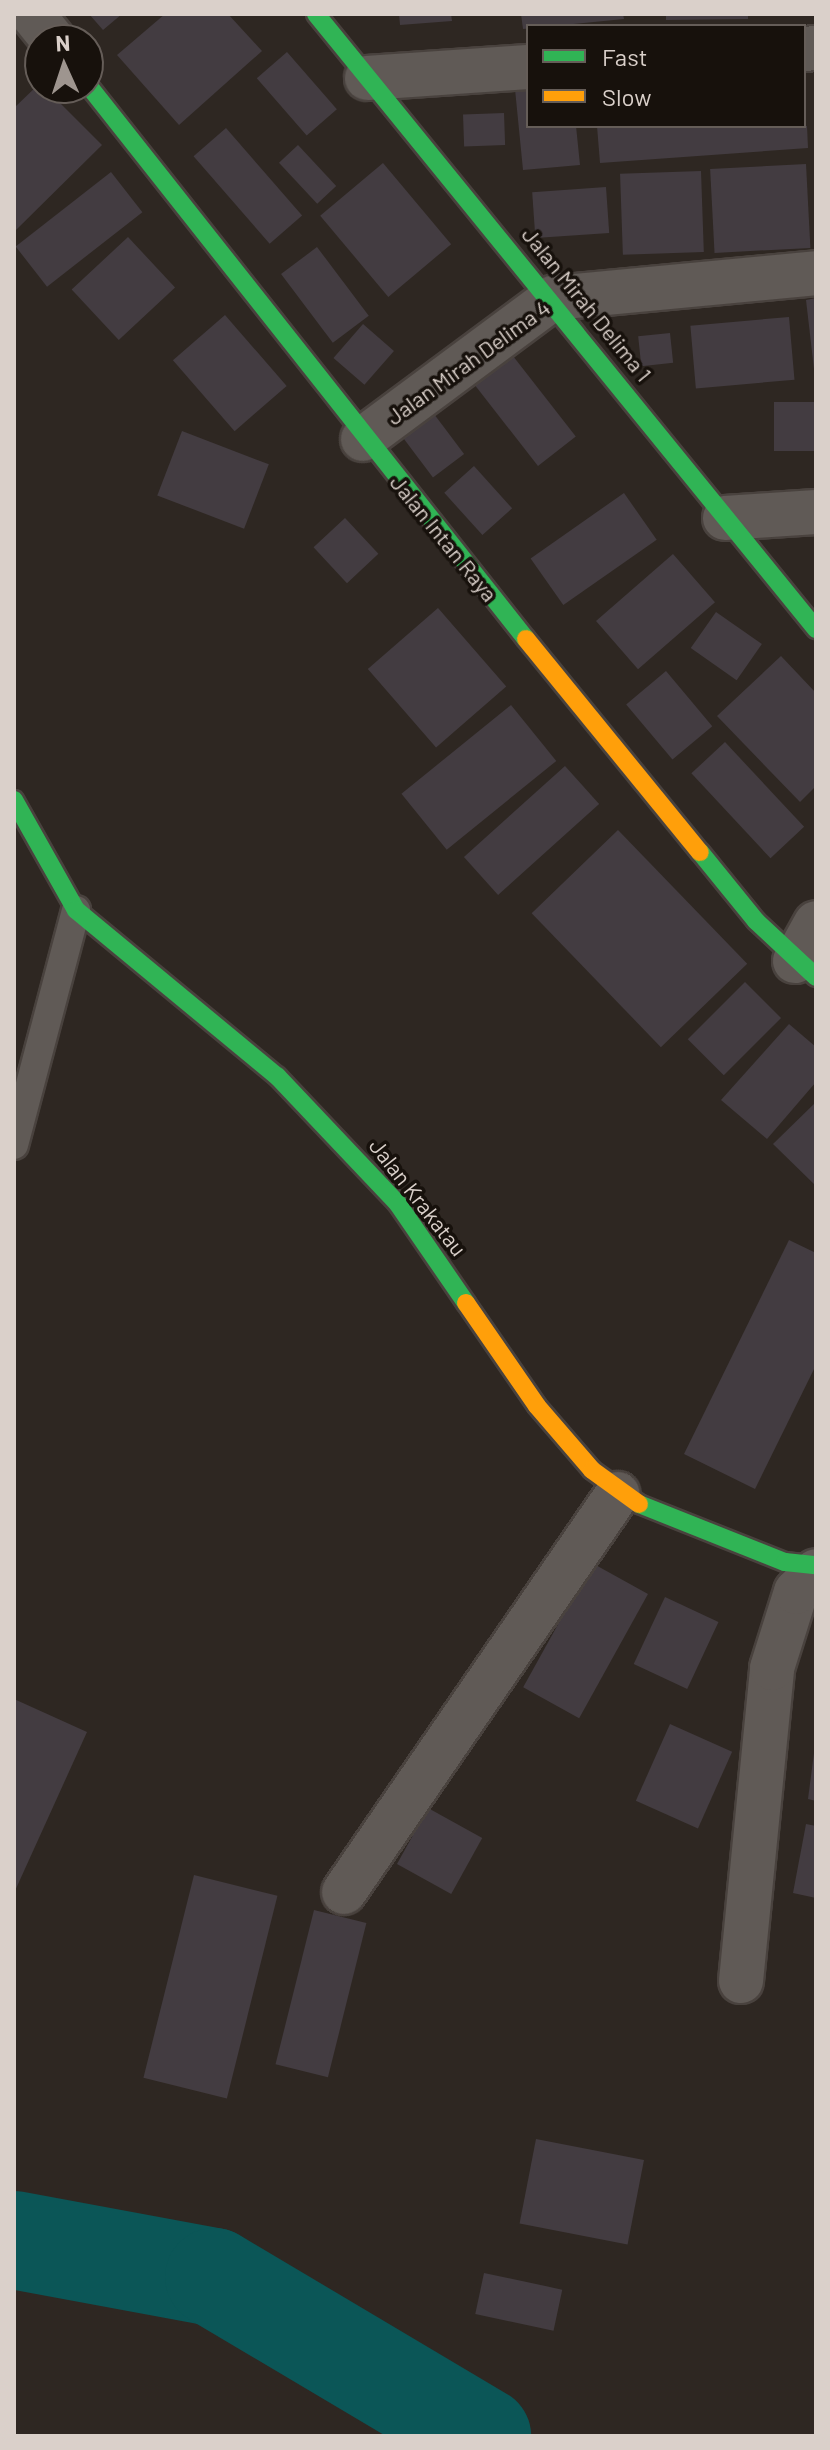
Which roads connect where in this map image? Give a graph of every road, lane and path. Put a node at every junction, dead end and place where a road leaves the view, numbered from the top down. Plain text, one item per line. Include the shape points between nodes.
1 (316, 14) edge
2 (526, 67) edge
3 (367, 78) junction
4 (103, 104) edge
5 (816, 273) edge
6 (553, 298) junction
7 (363, 439) junction
8 (816, 512) edge
9 (725, 518) junction
10 (816, 629) edge
11 (14, 800) edge
12 (76, 910) junction
13 (816, 923) edge
14 (806, 969) edge
15 (14, 1145) edge
16 (618, 1494) junction
17 (816, 1568) edge
18 (344, 1892) dead end
19 (741, 1981) dead end

1 - 3 street, Jalan Mirah Delima 1
2 - 3 street
3 - 6 street, Jalan Mirah Delima 1
4 - 7 street, Jalan Intan Raya
5 - 6 street, Jalan Mirah Delima 4
6 - 7 street, Jalan Mirah Delima 4
6 - 9 street, Jalan Mirah Delima 1
7 - 14 street, Jalan Intan Raya
8 - 9 street
9 - 10 street, Jalan Mirah Delima 1
11 - 12 street, Jalan Krakatau
12 - 15 lane
12 - 16 street, Jalan Krakatau via 277,1076 340,1136 398,1204 537,1406
13 - 14 street
16 - 17 street, Jalan Krakatau via 721,1540
16 - 18 street
17 - 19 street via 796,1592 772,1668

